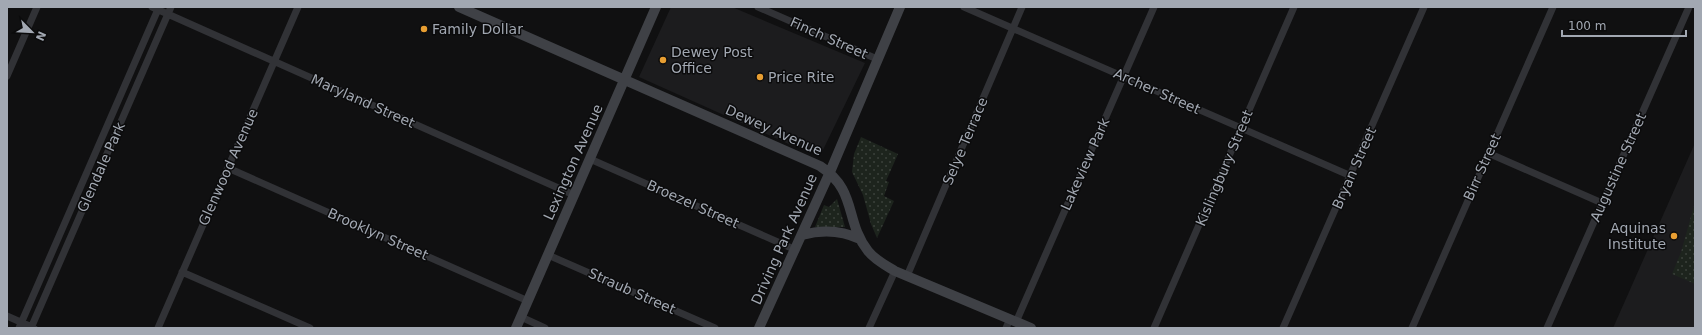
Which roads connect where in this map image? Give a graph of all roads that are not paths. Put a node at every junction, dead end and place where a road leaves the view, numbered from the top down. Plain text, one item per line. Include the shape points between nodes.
1 (37, 7) edge
2 (298, 7) edge
3 (459, 7) edge
4 (656, 7) edge
5 (758, 7) edge
6 (900, 7) edge
7 (964, 7) edge
8 (1022, 7) edge
9 (1154, 7) edge
10 (1294, 7) edge
11 (1424, 7) edge
12 (1553, 7) edge
13 (1689, 7) edge
14 (156, 8) edge
15 (170, 11) edge
16 (1013, 28) junction
17 (877, 59) junction
18 (274, 61) junction
19 (7, 76) edge
20 (1123, 76) junction
21 (624, 80) junction
22 (1241, 128) junction
23 (1488, 153) junction
24 (590, 159) junction
25 (228, 168) junction
26 (830, 172) junction
27 (1351, 176) junction
28 (574, 195) junction
29 (1602, 203) junction
30 (802, 235) junction
31 (860, 239) junction
32 (796, 250) junction
33 (548, 255) junction
34 (895, 271) junction
35 (182, 272) junction
36 (907, 276) junction
37 (528, 301) junction
38 (7, 316) edge
39 (521, 317) junction
40 (1011, 323) edge
41 (20, 325) edge
42 (32, 328) edge
43 (158, 328) edge
44 (310, 328) edge
45 (516, 328) edge
46 (545, 328) edge
47 (715, 328) edge
48 (759, 328) edge
49 (869, 328) edge
50 (1031, 328) edge
51 (1154, 328) edge
52 (1283, 328) edge
53 (1412, 328) edge
54 (1547, 328) edge

1 - 19 street
2 - 18 street, Glenwood Avenue
3 - 21 street, Dewey Avenue
4 - 21 street, Lexington Avenue
5 - 17 street, Finch Street
6 - 17 street, Driving Park Avenue
7 - 16 street, Archer Street
8 - 16 street, Selye Terrace
9 - 20 street, Lakeview Park
10 - 22 street, Kislingbury Street
11 - 27 street, Bryan Street
12 - 23 street, Birr Street
13 - 29 street, Augustine Street
14 - 15 street, Maryland Street
14 - 41 street, Glendale Park
15 - 18 street, Maryland Street
15 - 42 street, Glendale Park
16 - 20 street, Archer Street
16 - 36 street, Selye Terrace
17 - 26 street, Driving Park Avenue
18 - 25 street, Glenwood Avenue
18 - 28 street, Maryland Street
20 - 22 street, Archer Street
20 - 40 street, Lakeview Park
21 - 24 street, Lexington Avenue
21 - 26 street, Dewey Avenue
22 - 27 street, Archer Street
22 - 51 street, Kislingbury Street
23 - 29 street
23 - 53 street, Birr Street
24 - 28 street, Lexington Avenue
24 - 32 street, Broezel Street
25 - 35 street, Glenwood Avenue
25 - 37 street, Brooklyn Street
26 - 30 street, Driving Park Avenue
26 - 31 street, Dewey Avenue via 843,189
27 - 52 street, Bryan Street
28 - 33 street, Lexington Avenue
29 - 54 street, Augustine Street
30 - 31 street via 816,231 838,231
30 - 32 street, Driving Park Avenue
31 - 34 street, Dewey Avenue via 873,256
32 - 48 street, Driving Park Avenue
33 - 37 street, Lexington Avenue
33 - 47 street, Straub Street
34 - 36 street, Dewey Avenue
34 - 49 street
35 - 43 street, Glenwood Avenue
35 - 44 street
36 - 40 street, Dewey Avenue
37 - 39 street, Lexington Avenue
38 - 41 street
39 - 45 street, Lexington Avenue
39 - 46 street
40 - 50 street, Dewey Avenue
41 - 42 street

